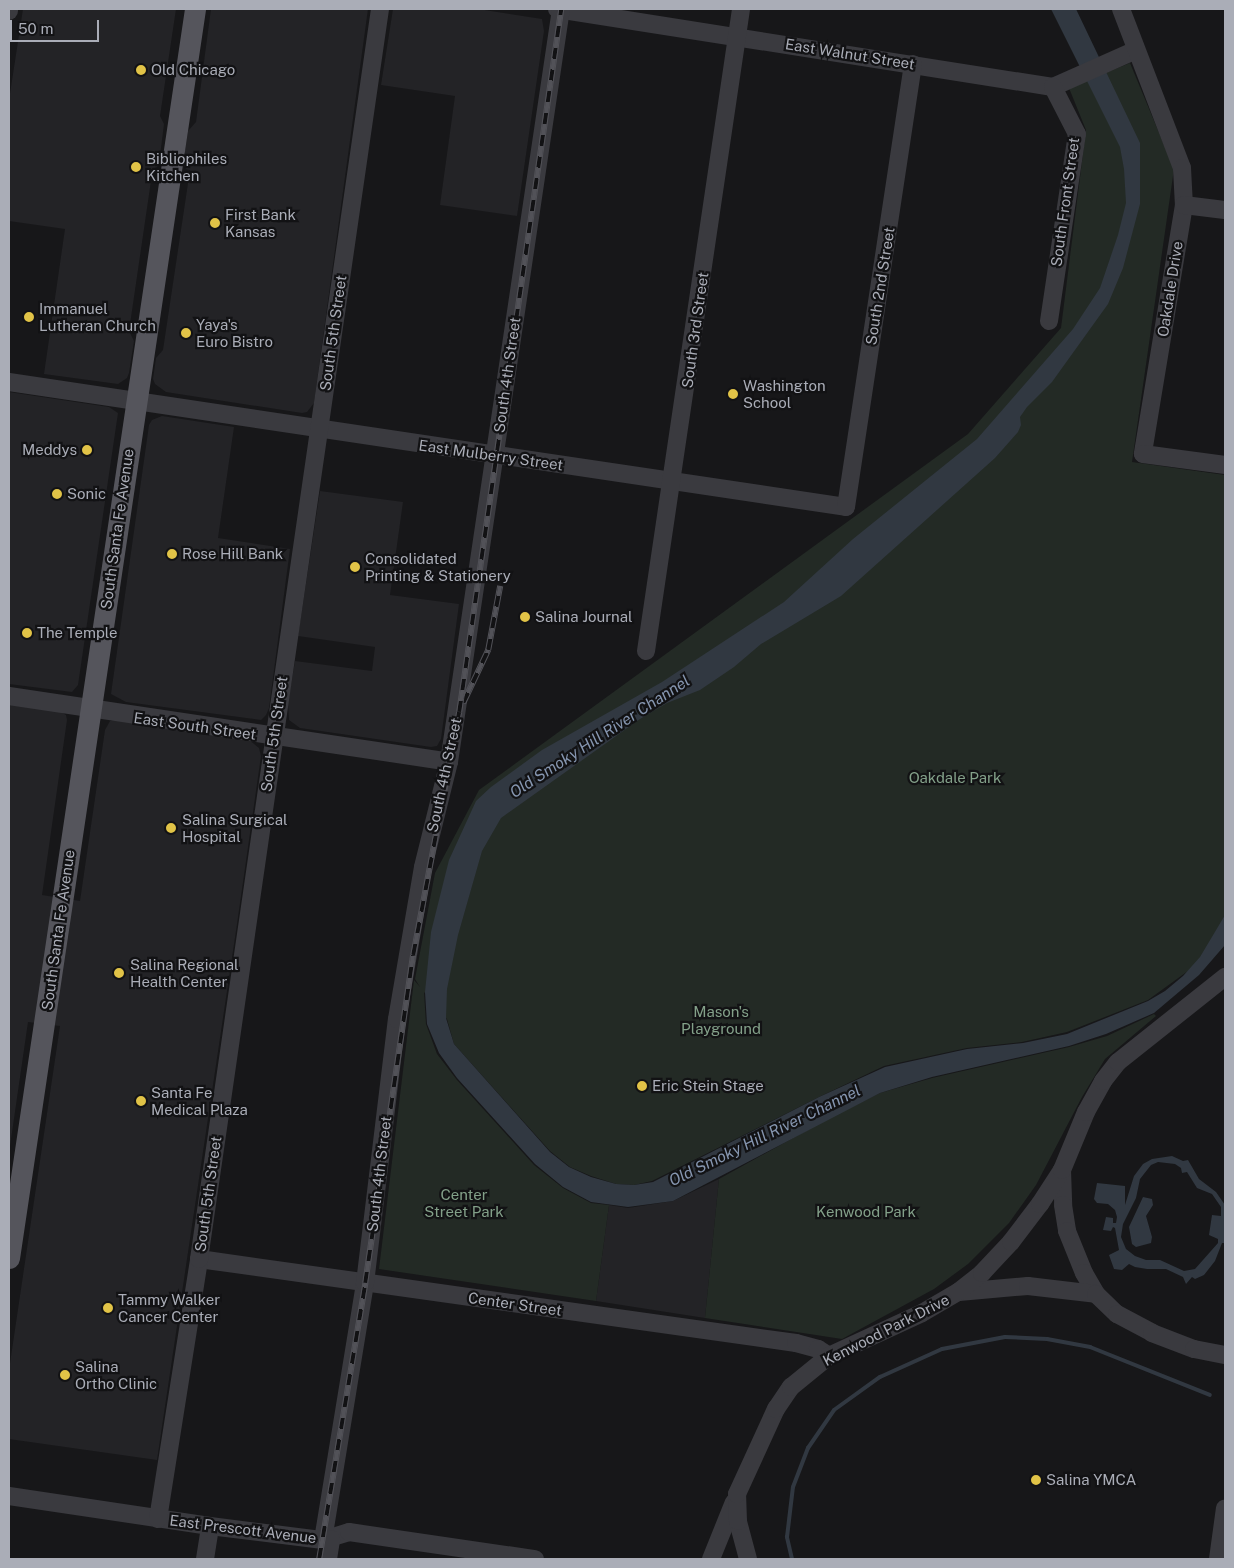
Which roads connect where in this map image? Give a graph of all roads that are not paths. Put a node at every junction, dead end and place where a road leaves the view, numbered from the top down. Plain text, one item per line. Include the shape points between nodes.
1 (195, 9) edge
2 (380, 9) edge
3 (560, 9) edge
4 (741, 9) edge
5 (1121, 9) edge
6 (737, 37) junction
7 (1129, 53) junction
8 (913, 64) junction
9 (1053, 87) junction
10 (1184, 205) junction
11 (1225, 210) edge
12 (1049, 321) dead end
13 (9, 382) edge
14 (136, 403) junction
15 (319, 430) junction
16 (495, 456) junction
17 (1225, 465) edge
18 (673, 482) junction
19 (846, 507) joint
20 (646, 651) dead end
21 (9, 696) edge
22 (90, 710) junction
23 (274, 737) junction
24 (449, 762) junction
25 (1225, 977) edge
26 (1062, 1170) junction
27 (9, 1258) edge
28 (199, 1259) junction
29 (365, 1283) junction
30 (958, 1292) junction
31 (1096, 1294) junction
32 (1225, 1355) edge
33 (829, 1356) junction
34 (737, 1494) junction
35 (9, 1496) edge
36 (1225, 1508) edge
37 (158, 1519) junction
38 (210, 1526) junction
39 (327, 1540) junction
40 (516, 1558) edge
41 (205, 1559) edge
42 (328, 1559) edge
43 (535, 1559) edge
44 (711, 1559) edge
45 (748, 1559) edge
46 (1218, 1559) edge

1 - 14 main road, South Santa Fe Avenue
2 - 15 street, South 5th Street
3 - 6 street, East Walnut Street
3 - 16 street, South 4th Street
4 - 6 street, South 3rd Street
5 - 7 street
6 - 8 street, East Walnut Street
6 - 18 street, South 3rd Street
7 - 9 street
7 - 10 street, Oakdale Drive via 1182,168
8 - 9 street, East Walnut Street
8 - 19 street, South 2nd Street
9 - 12 street, South Front Street via 1077,134
10 - 11 street
10 - 17 street, Oakdale Drive via 1143,454
13 - 14 street, East Mulberry Street
14 - 15 street, East Mulberry Street
14 - 22 main road, South Santa Fe Avenue
15 - 16 street, East Mulberry Street
15 - 23 street, South 5th Street
16 - 18 street, East Mulberry Street
16 - 24 street, South 4th Street
18 - 19 street, East Mulberry Street
18 - 20 street, South 3rd Street
21 - 22 street, East South Street
22 - 23 street, East South Street
22 - 27 main road, South Santa Fe Avenue
23 - 24 street, East South Street
23 - 28 street, South 5th Street
24 - 29 street, South 4th Street via 423,867 398,1019
25 - 26 street via 1118,1062 1086,1112
26 - 30 street via 1004,1251
26 - 31 street via 1066,1230
28 - 29 street, Center Street
28 - 37 street, South 5th Street
29 - 33 street, Center Street via 796,1343
29 - 39 street, South 4th Street
30 - 31 street via 1028,1286
30 - 33 street, Kenwood Park Drive via 922,1313
31 - 32 street via 1117,1314 1152,1333
33 - 34 street, Kenwood Park Drive via 783,1397
34 - 44 street, Kenwood Park Drive
34 - 45 street, Kenwood Park Drive via 738,1521
35 - 37 street, East Prescott Avenue
36 - 46 street
37 - 38 street, East Prescott Avenue
38 - 39 street, East Prescott Avenue
38 - 41 street
39 - 40 street, East Prescott Avenue via 349,1532
39 - 42 street, South 4th Street
40 - 43 street, East Prescott Avenue

